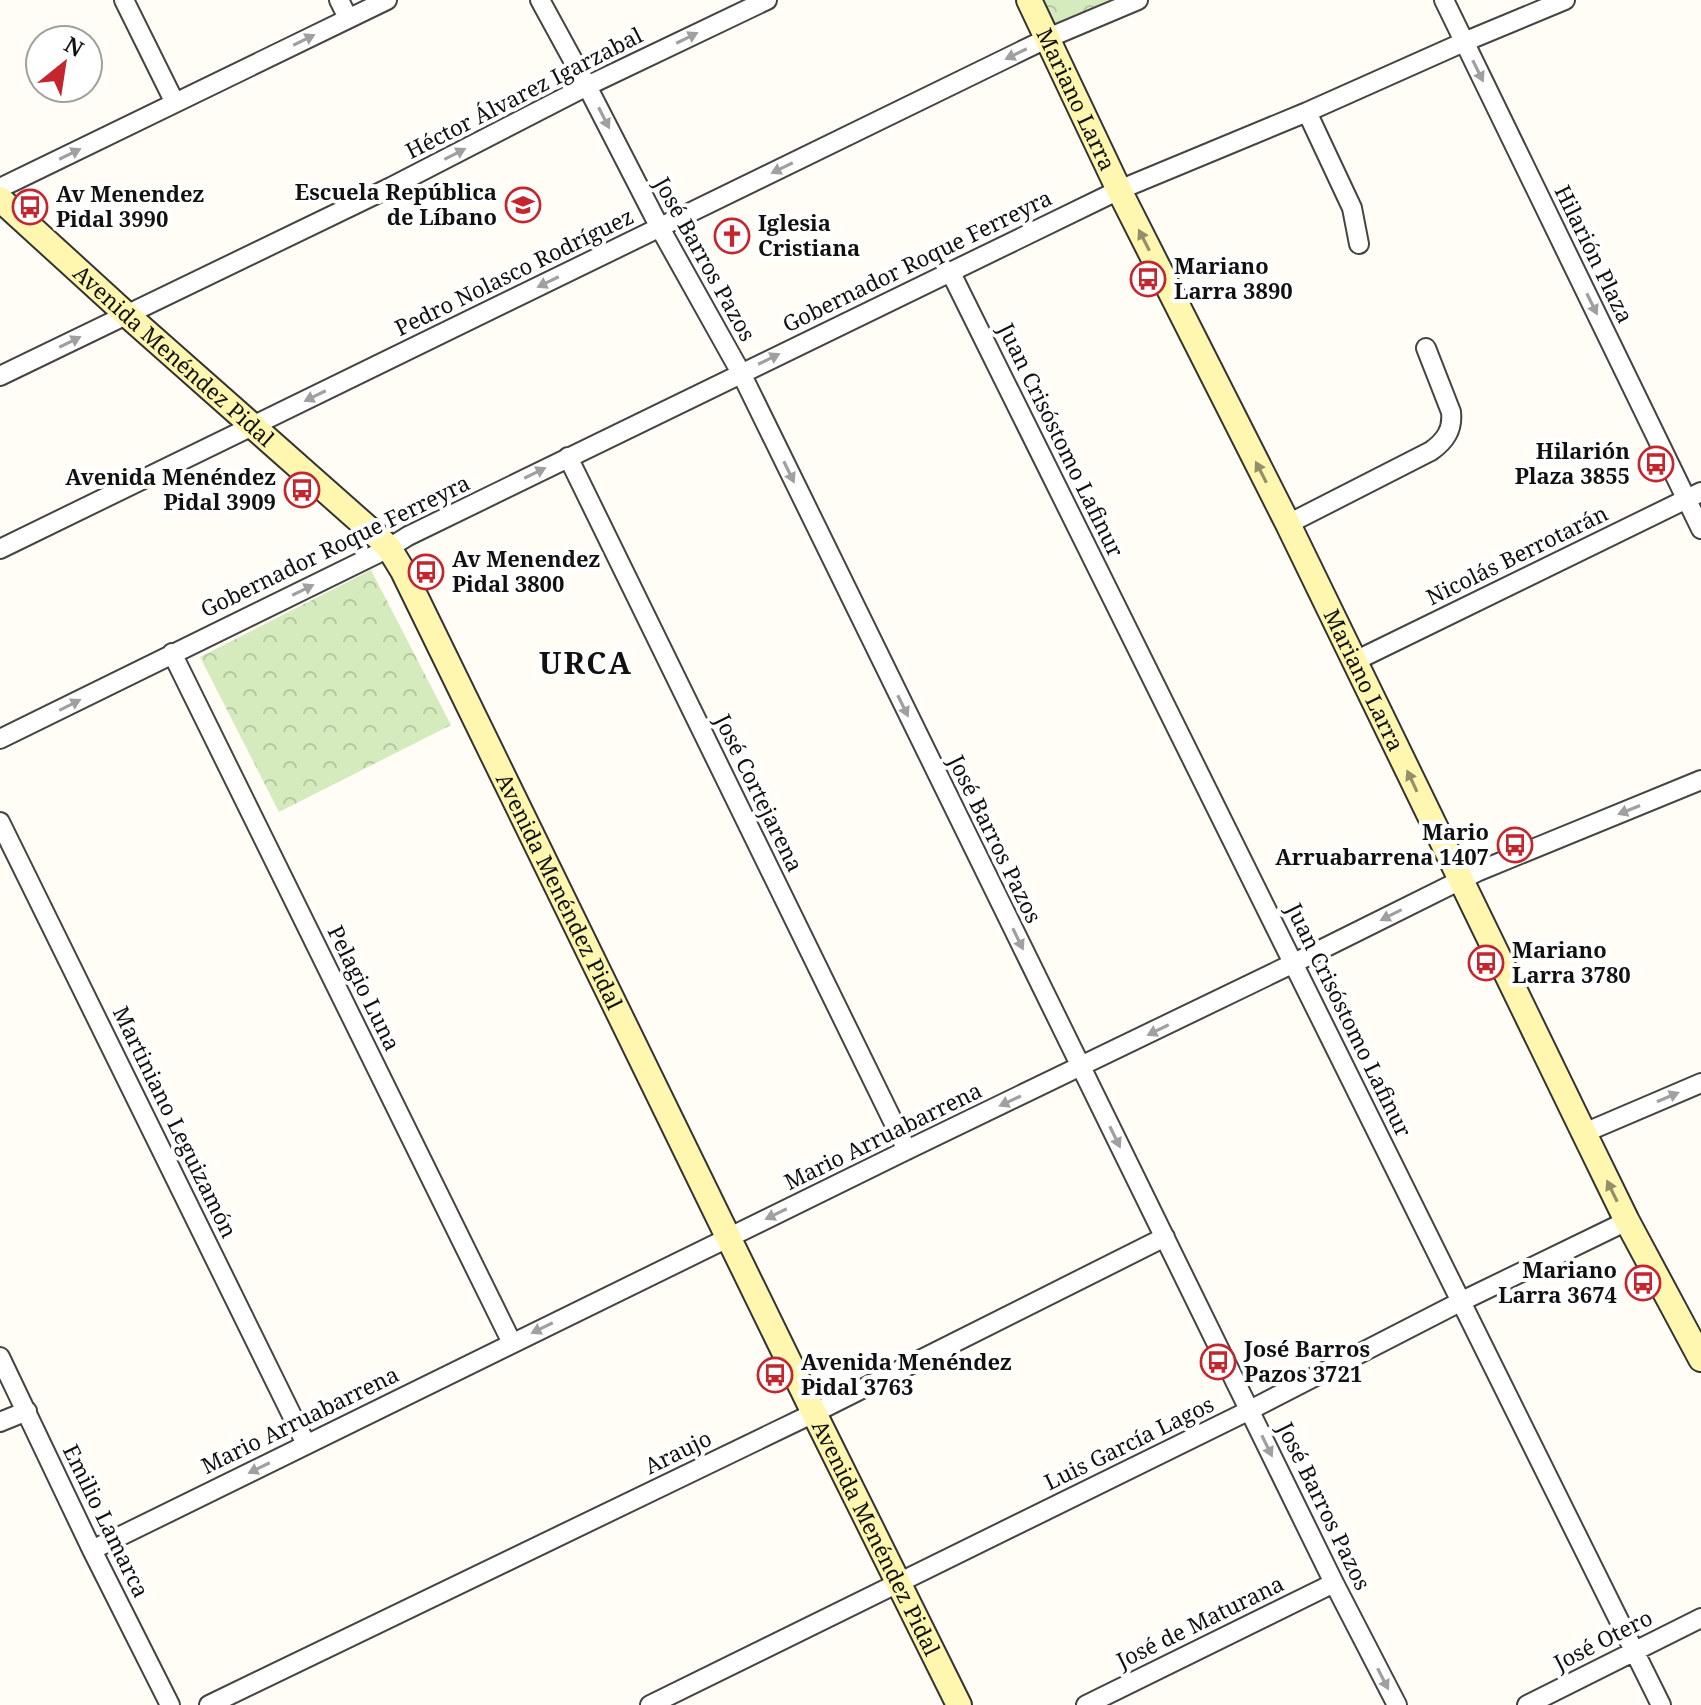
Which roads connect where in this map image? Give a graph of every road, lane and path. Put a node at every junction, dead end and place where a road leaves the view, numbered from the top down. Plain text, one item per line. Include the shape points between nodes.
1 (124, 0) edge
2 (339, 0) edge
3 (387, 0) edge
4 (540, 0) edge
5 (767, 0) edge
6 (1029, 0) edge
7 (1138, 0) edge
8 (1444, 0) edge
9 (1565, 0) edge
10 (348, 18) junction
11 (1048, 38) junction
12 (1464, 42) junction
13 (587, 86) junction
14 (175, 103) junction
15 (1307, 112) junction
16 (0, 188) edge
17 (1119, 190) junction
18 (0, 199) edge
19 (660, 228) junction
20 (1359, 244) dead end
21 (950, 271) junction
22 (126, 314) junction
23 (1426, 348) dead end
24 (741, 373) junction
25 (0, 376) edge
26 (253, 426) junction
27 (568, 457) junction
28 (1694, 495) edge
29 (1288, 524) junction
30 (1701, 529) edge
31 (389, 548) junction
32 (0, 549) edge
33 (172, 653) junction
34 (1355, 661) junction
35 (0, 739) edge
36 (1701, 780) edge
37 (0, 822) edge
38 (1459, 881) junction
39 (1294, 963) junction
40 (1081, 1067) junction
41 (1701, 1083) edge
42 (1584, 1133) junction
43 (907, 1150) junction
44 (1627, 1221) junction
45 (1165, 1237) junction
46 (728, 1238) junction
47 (1460, 1302) junction
48 (512, 1343) junction
49 (0, 1357) edge
50 (1701, 1359) edge
51 (1250, 1410) junction
52 (27, 1411) junction
53 (814, 1413) junction
54 (0, 1422) edge
55 (306, 1444) junction
56 (92, 1550) junction
57 (899, 1583) junction
58 (1334, 1583) junction
59 (1701, 1618) edge
60 (1634, 1651) junction
61 (170, 1705) edge
62 (209, 1705) edge
63 (650, 1705) edge
64 (959, 1705) edge
65 (1086, 1705) edge
66 (1397, 1705) edge
67 (1527, 1705) edge
68 (1661, 1705) edge

1 - 14 street
2 - 10 street
3 - 10 street
4 - 13 street, José Barros Pazos
13 -> 5 street, Héctor Álvarez Igarzabal
6 - 11 main road, Mariano Larra
7 - 11 street, Pedro Nolasco Rodríguez
8 - 12 street, Hilarión Plaza
9 - 12 street, Gobernador Roque Ferreyra
14 -> 10 street
11 - 17 main road, Mariano Larra
11 -> 19 street, Pedro Nolasco Rodríguez
12 - 15 street, Gobernador Roque Ferreyra
12 -> 28 street, Hilarión Plaza
13 -> 19 street, José Barros Pazos
22 -> 13 street, Héctor Álvarez Igarzabal
16 -> 14 street
15 - 17 street, Gobernador Roque Ferreyra
15 - 20 street via 1352,208
17 - 21 street, Gobernador Roque Ferreyra
29 -> 17 main road, Mariano Larra
18 - 22 main road, Avenida Menéndez Pidal
19 - 24 street, José Barros Pazos
19 -> 26 street, Pedro Nolasco Rodríguez
24 -> 21 street, Gobernador Roque Ferreyra
21 - 39 street, Juan Crisóstomo Lafinur
25 -> 22 street, Héctor Álvarez Igarzabal
22 - 26 main road, Avenida Menéndez Pidal
23 - 29 street via 1453,422 1442,443
24 - 27 street, Gobernador Roque Ferreyra
24 -> 40 street, José Barros Pazos
26 - 31 main road, Avenida Menéndez Pidal
26 - 32 street, Pedro Nolasco Rodríguez
31 -> 27 street, Gobernador Roque Ferreyra
27 - 43 street, José Cortejarena
28 - 30 street, Hilarión Plaza
28 - 34 street, Nicolás Berrotarán
29 - 34 main road, Mariano Larra
33 -> 31 street, Gobernador Roque Ferreyra
31 - 46 main road, Avenida Menéndez Pidal
35 -> 33 street, Gobernador Roque Ferreyra
33 - 48 street, Pelagio Luna
38 -> 34 main road, Mariano Larra
36 -> 38 street, Mario Arruabarrena
37 - 55 street, Martiniano Leguizamón
38 -> 39 street, Mario Arruabarrena
38 - 42 main road, Mariano Larra
39 -> 40 street, Mario Arruabarrena
39 - 47 street, Juan Crisóstomo Lafinur
40 -> 43 street, Mario Arruabarrena
40 -> 45 street, José Barros Pazos
42 -> 41 street
44 -> 42 main road, Mariano Larra
43 -> 46 street, Mario Arruabarrena
44 - 47 street, Luis García Lagos
44 - 50 main road, Mariano Larra
45 - 51 street, José Barros Pazos
45 - 53 street, Araujo
46 -> 48 street, Mario Arruabarrena
46 - 53 main road, Avenida Menéndez Pidal
47 - 51 street, Luis García Lagos
47 - 60 street, Juan Crisóstomo Lafinur
48 - 55 street, Mario Arruabarrena
49 - 52 street, Emilio Lamarca
51 - 57 street, Luis García Lagos
51 -> 58 street, José Barros Pazos
52 - 54 street
52 - 56 street, Emilio Lamarca
53 - 57 main road, Avenida Menéndez Pidal
53 - 62 street, Araujo
55 -> 56 street, Mario Arruabarrena
56 - 61 street, Emilio Lamarca
57 - 63 street, Luis García Lagos
57 - 64 main road, Avenida Menéndez Pidal
58 - 65 street, José de Maturana
58 -> 66 street, José Barros Pazos
59 - 60 street, José Otero
60 - 67 street, José Otero
60 - 68 street, Juan Crisóstomo Lafinur

